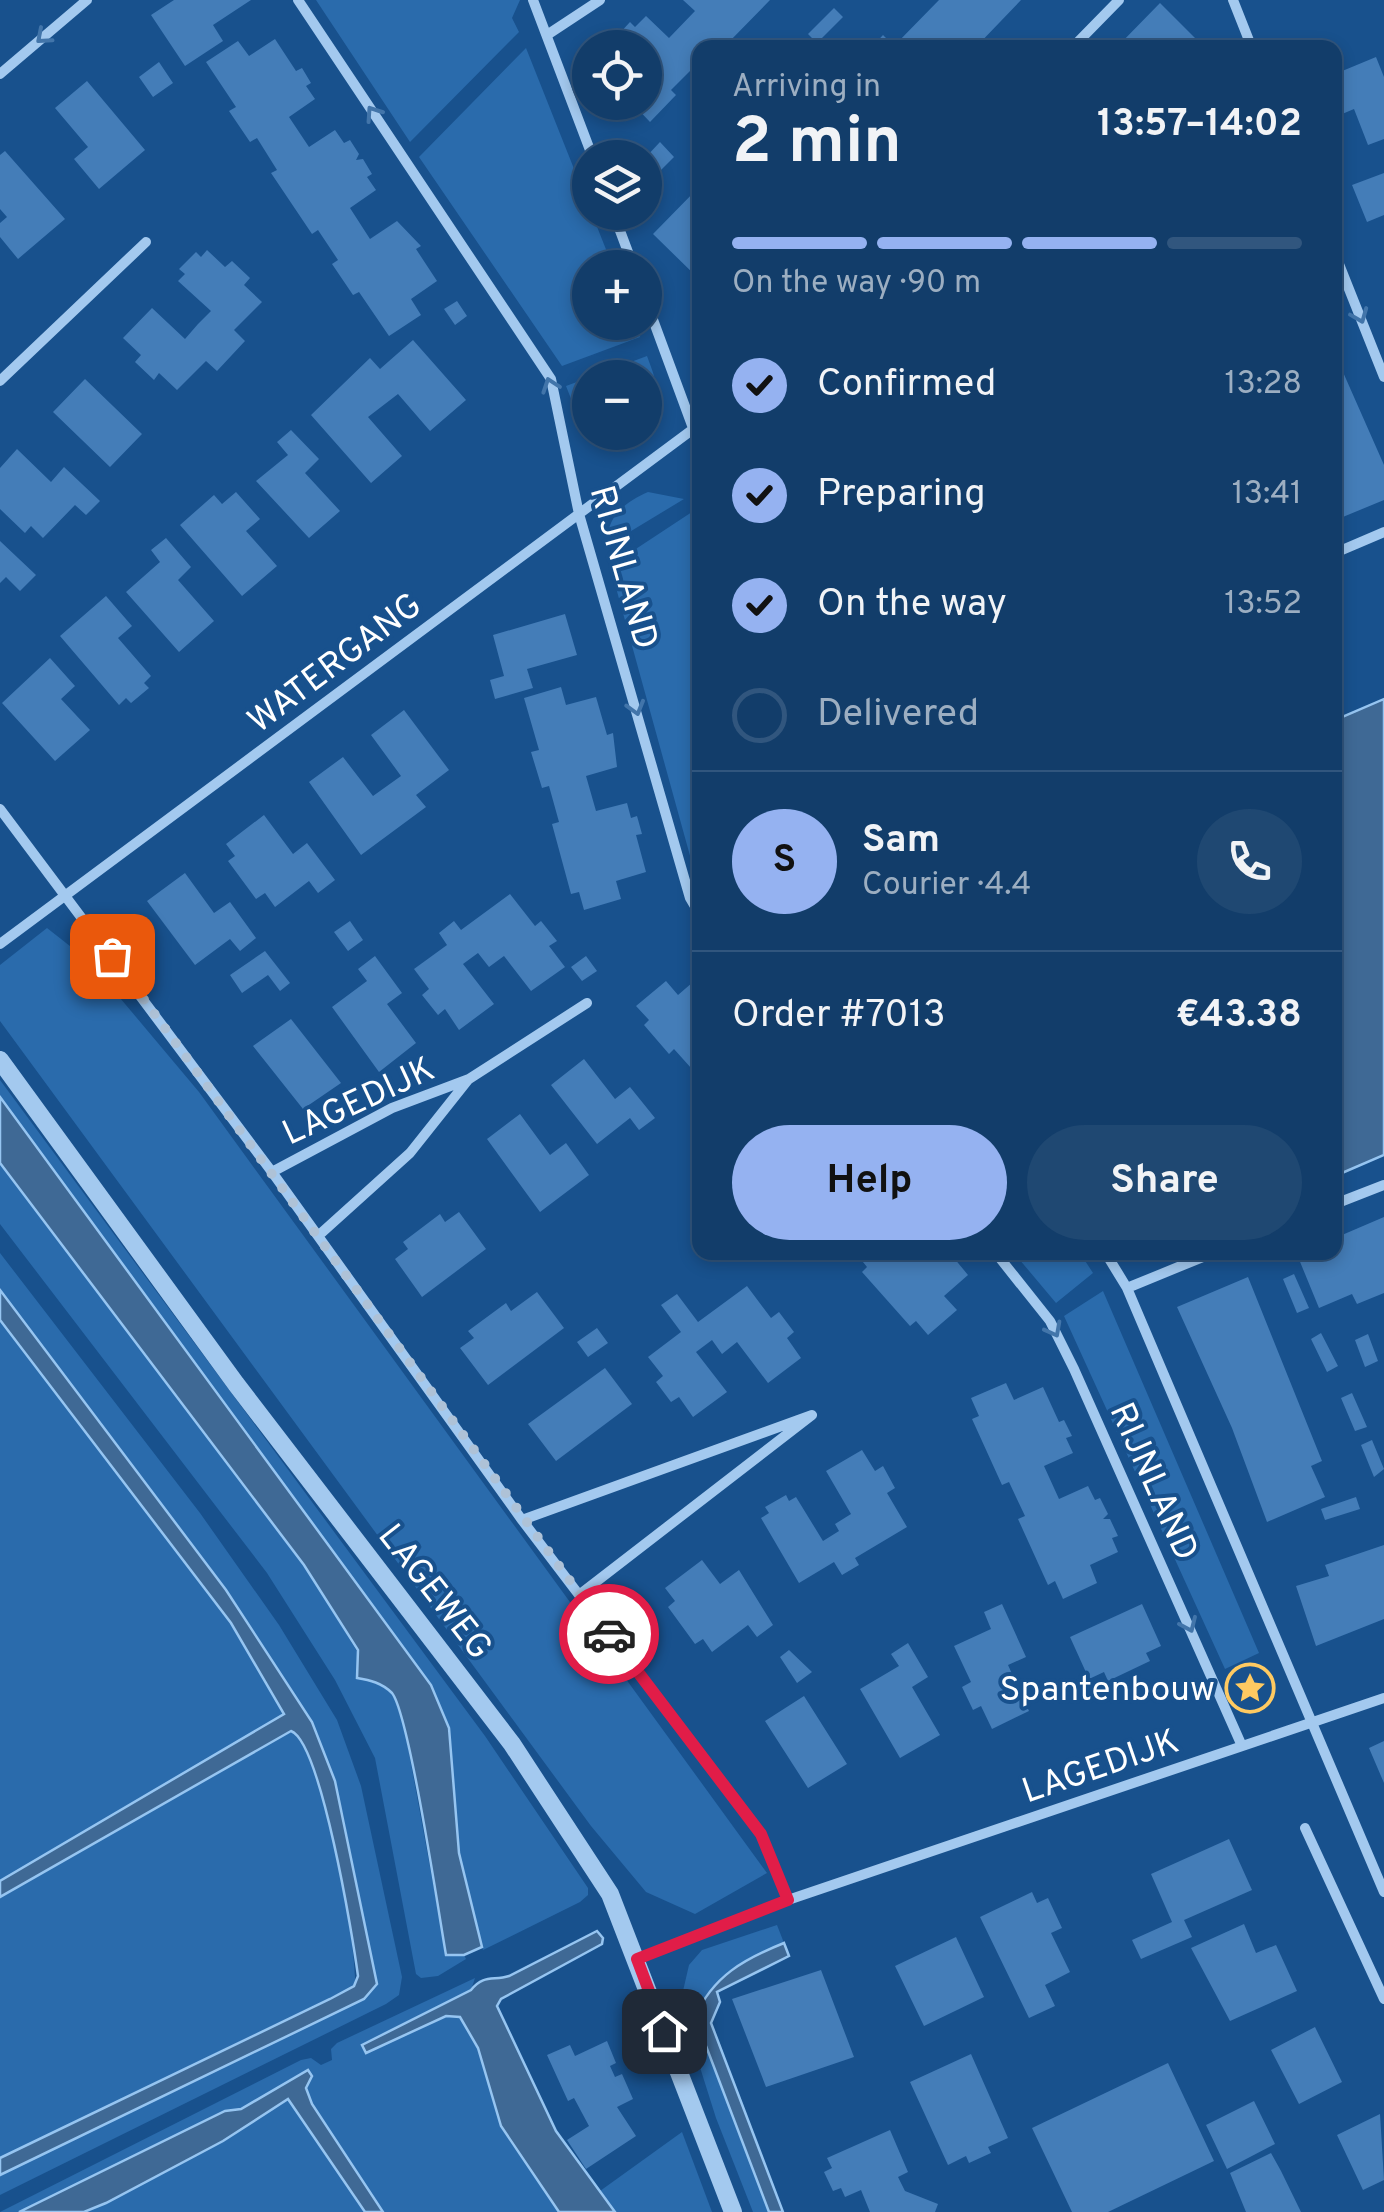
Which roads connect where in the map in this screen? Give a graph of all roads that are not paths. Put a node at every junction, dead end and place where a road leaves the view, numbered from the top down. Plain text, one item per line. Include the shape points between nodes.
1 (87, 0) edge
2 (298, 0) edge
3 (533, 0) edge
4 (600, 0) edge
5 (1119, 0) edge
6 (1233, 0) edge
7 (547, 34) junction
8 (1080, 40) edge
9 (1249, 40) edge
10 (0, 74) edge
11 (586, 140) edge
12 (146, 242) dead end
13 (1342, 272) edge
14 (662, 340) edge
15 (1384, 377) edge
16 (0, 381) edge
17 (692, 415) edge
18 (692, 431) edge
19 (579, 514) junction
20 (1384, 532) edge
21 (1342, 550) edge
22 (0, 808) edge
23 (66, 894) junction
24 (692, 901) edge
25 (0, 944) edge
26 (586, 1003) dead end
27 (0, 1060) edge
28 (469, 1079) junction
29 (272, 1172) junction
30 (1384, 1185) edge
31 (1342, 1201) edge
32 (318, 1236) junction
33 (1001, 1260) edge
34 (1110, 1260) edge
35 (1196, 1260) edge
36 (1127, 1288) junction
37 (522, 1520) junction
38 (579, 1595) junction
39 (1384, 1698) edge
40 (1310, 1722) junction
41 (1242, 1746) junction
42 (1305, 1828) dead end
43 (1384, 1892) edge
44 (788, 1900) junction
45 (637, 1959) junction
46 (1384, 1999) edge
47 (732, 2212) edge

1 -> 10 street
19 -> 2 street, RIJNLAND via 551,379
3 - 7 street
4 - 7 street
5 - 8 street
6 - 9 street
7 - 11 street
12 - 16 street
13 -> 15 street
14 - 17 street
18 - 19 street, WATERGANG
19 - 23 street, WATERGANG
19 -> 24 street, RIJNLAND
20 - 21 street
22 - 23 street, LAGEDIJK
23 - 25 street, WATERGANG
23 - 29 street, LAGEDIJK
26 - 28 street, LAGEDIJK
27 - 45 street, LAGEWEG via 236,1384 512,1744 610,1894
28 - 29 street, LAGEDIJK via 392,1108
28 - 32 street, LAGEDIJK via 410,1153
29 - 32 street, LAGEDIJK
30 - 31 street
32 - 37 street, LAGEDIJK
33 -> 41 street, RIJNLAND via 1050,1321
34 - 36 street, RIJNLAND
35 - 36 street
36 - 40 street, RIJNLAND
37 - 38 street, LAGEDIJK
37 - 38 street via 812,1415
38 - 44 street, LAGEDIJK via 761,1834
39 - 40 street, LAGEDIJK
40 - 41 street, LAGEDIJK
40 - 43 street
41 - 44 street, LAGEDIJK
42 - 46 street
44 - 45 street, LAGEDIJK
45 - 47 street, LAGEWEG

